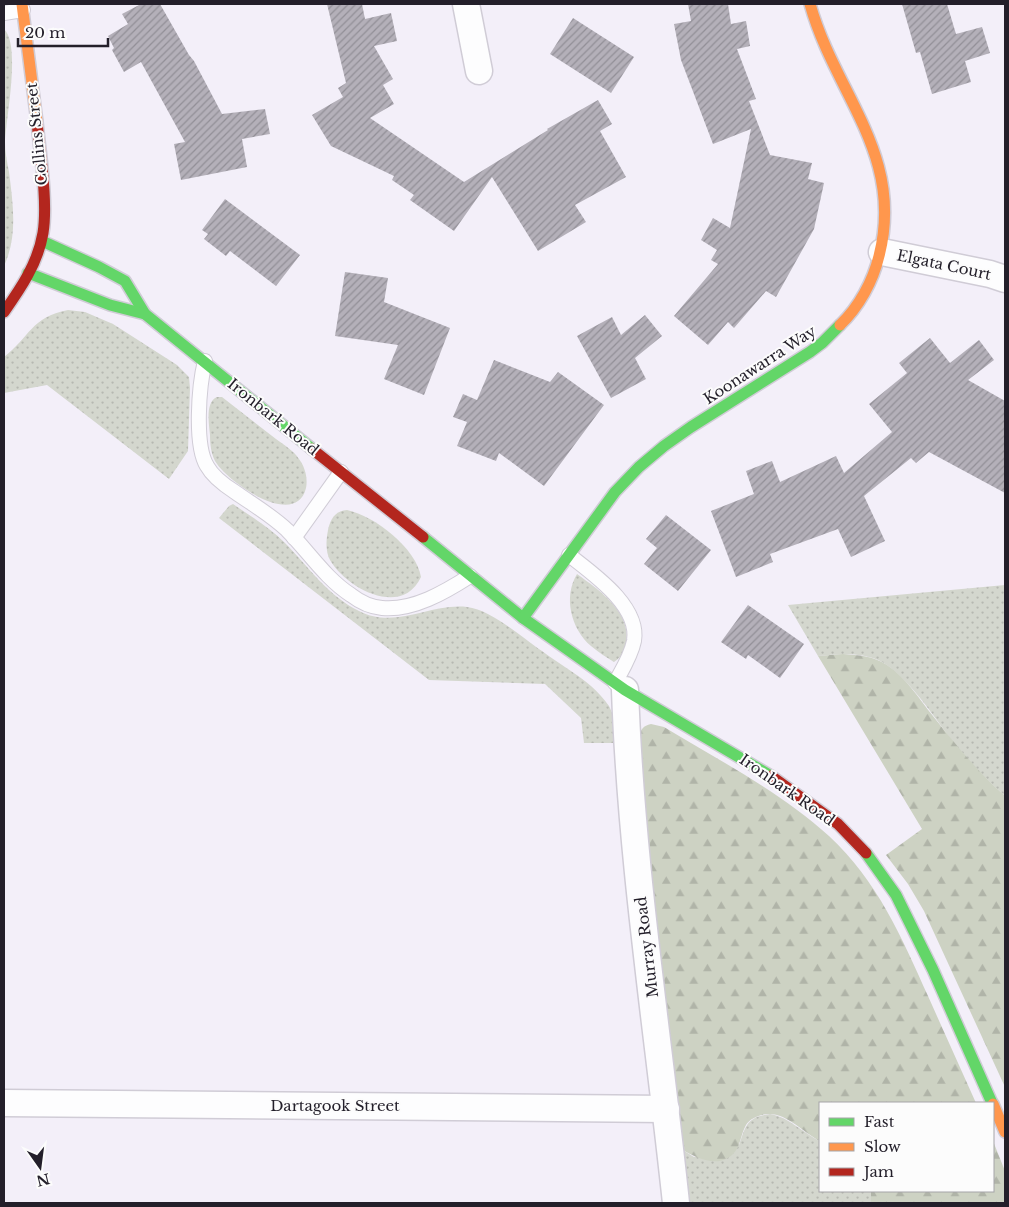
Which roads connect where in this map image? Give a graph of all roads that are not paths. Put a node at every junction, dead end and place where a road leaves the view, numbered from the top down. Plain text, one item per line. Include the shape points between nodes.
1 (466, 4) edge
2 (810, 4) edge
3 (23, 7) edge
4 (4, 13) edge
5 (479, 71) dead end
6 (42, 241) junction
7 (882, 252) junction
8 (28, 273) junction
9 (1005, 279) edge
10 (4, 312) edge
11 (145, 314) junction
12 (205, 361) junction
13 (341, 472) junction
14 (294, 538) junction
15 (569, 555) junction
16 (470, 576) junction
17 (523, 618) junction
18 (620, 687) junction
19 (992, 1102) edge
20 (4, 1103) edge
21 (994, 1106) edge
22 (666, 1109) junction
23 (1005, 1132) edge
24 (676, 1203) edge

1 - 5 street
2 - 7 street, Koonawarra Way via 824,48 863,122 879,166 884,198
3 - 4 lane, Collins Street
3 - 6 street, Collins Street via 39,144
6 - 8 street, Collins Street
6 - 11 street, Ironbark Road via 125,281
7 - 9 street, Elgata Court
7 - 15 street, Koonawarra Way via 864,294 838,330 805,356 673,438 646,459 615,492
8 - 10 street, Collins Street
8 - 11 street, Ironbark Road via 110,305
11 - 12 street, Ironbark Road
12 - 13 street, Ironbark Road
12 - 14 lane via 200,438 207,466 222,482 277,521
13 - 14 lane
13 - 16 street, Ironbark Road
14 - 16 lane via 342,588 375,607 392,609 416,604
15 - 17 street, Koonawarra Way
15 - 18 lane via 618,598 633,623 632,648
16 - 17 street, Ironbark Road
17 - 18 street, Ironbark Road
18 - 19 street, Ironbark Road via 786,786 838,824 868,855 910,921
18 - 22 street, Murray Road
20 - 22 street, Dartagook Street
21 - 23 street, Ironbark Road
22 - 24 street, Murray Road

